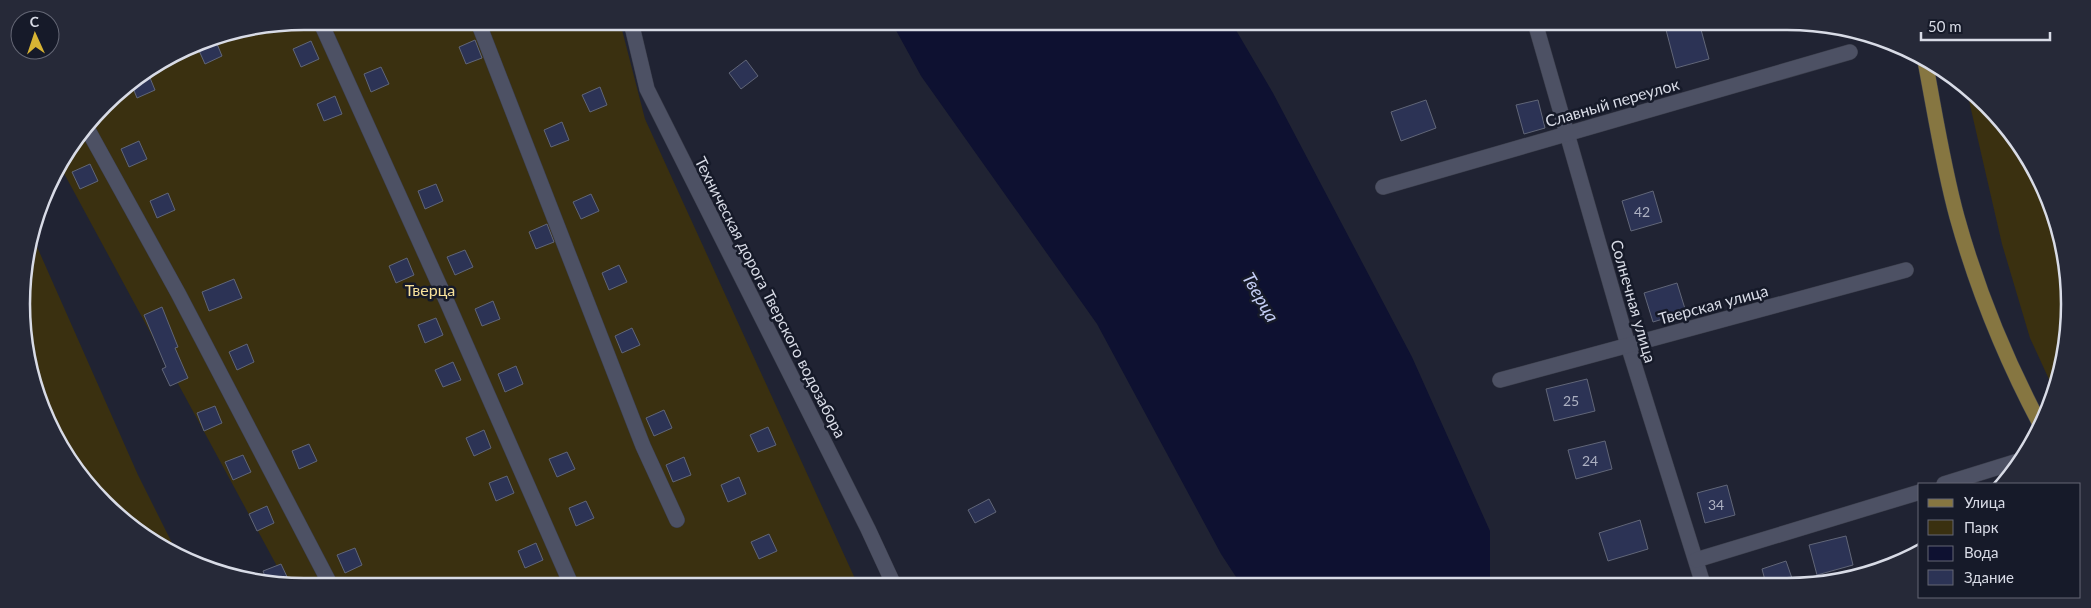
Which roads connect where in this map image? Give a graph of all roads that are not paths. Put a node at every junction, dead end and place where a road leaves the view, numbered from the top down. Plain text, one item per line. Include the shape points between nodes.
1 (324, 30) edge
2 (481, 30) edge
3 (633, 30) edge
4 (1537, 30) edge
5 (1850, 52) dead end
6 (1926, 68) edge
7 (90, 133) edge
8 (1567, 133) junction
9 (1383, 187) dead end
10 (1906, 270) dead end
11 (1628, 346) junction
12 (1500, 380) dead end
13 (2036, 417) edge
14 (2009, 464) edge
15 (1947, 483) edge
16 (1918, 493) edge
17 (678, 520) dead end
18 (1696, 560) junction
19 (327, 578) edge
20 (568, 578) edge
21 (891, 578) edge
22 (1701, 578) edge

1 - 20 street
2 - 17 street via 643,446
3 - 21 street, Техническая дорога Тверского водозабора via 647,89
4 - 8 street, Солнечная улица
5 - 8 street, Славный переулок
6 - 13 main road via 1949,184 1971,264 2006,357
7 - 19 street via 178,293
8 - 9 street, Славный переулок
8 - 11 street, Солнечная улица
10 - 11 street, Тверская улица
11 - 12 street, Тверская улица
11 - 18 street, Солнечная улица
14 - 15 street
16 - 18 street
18 - 22 street, Солнечная улица

